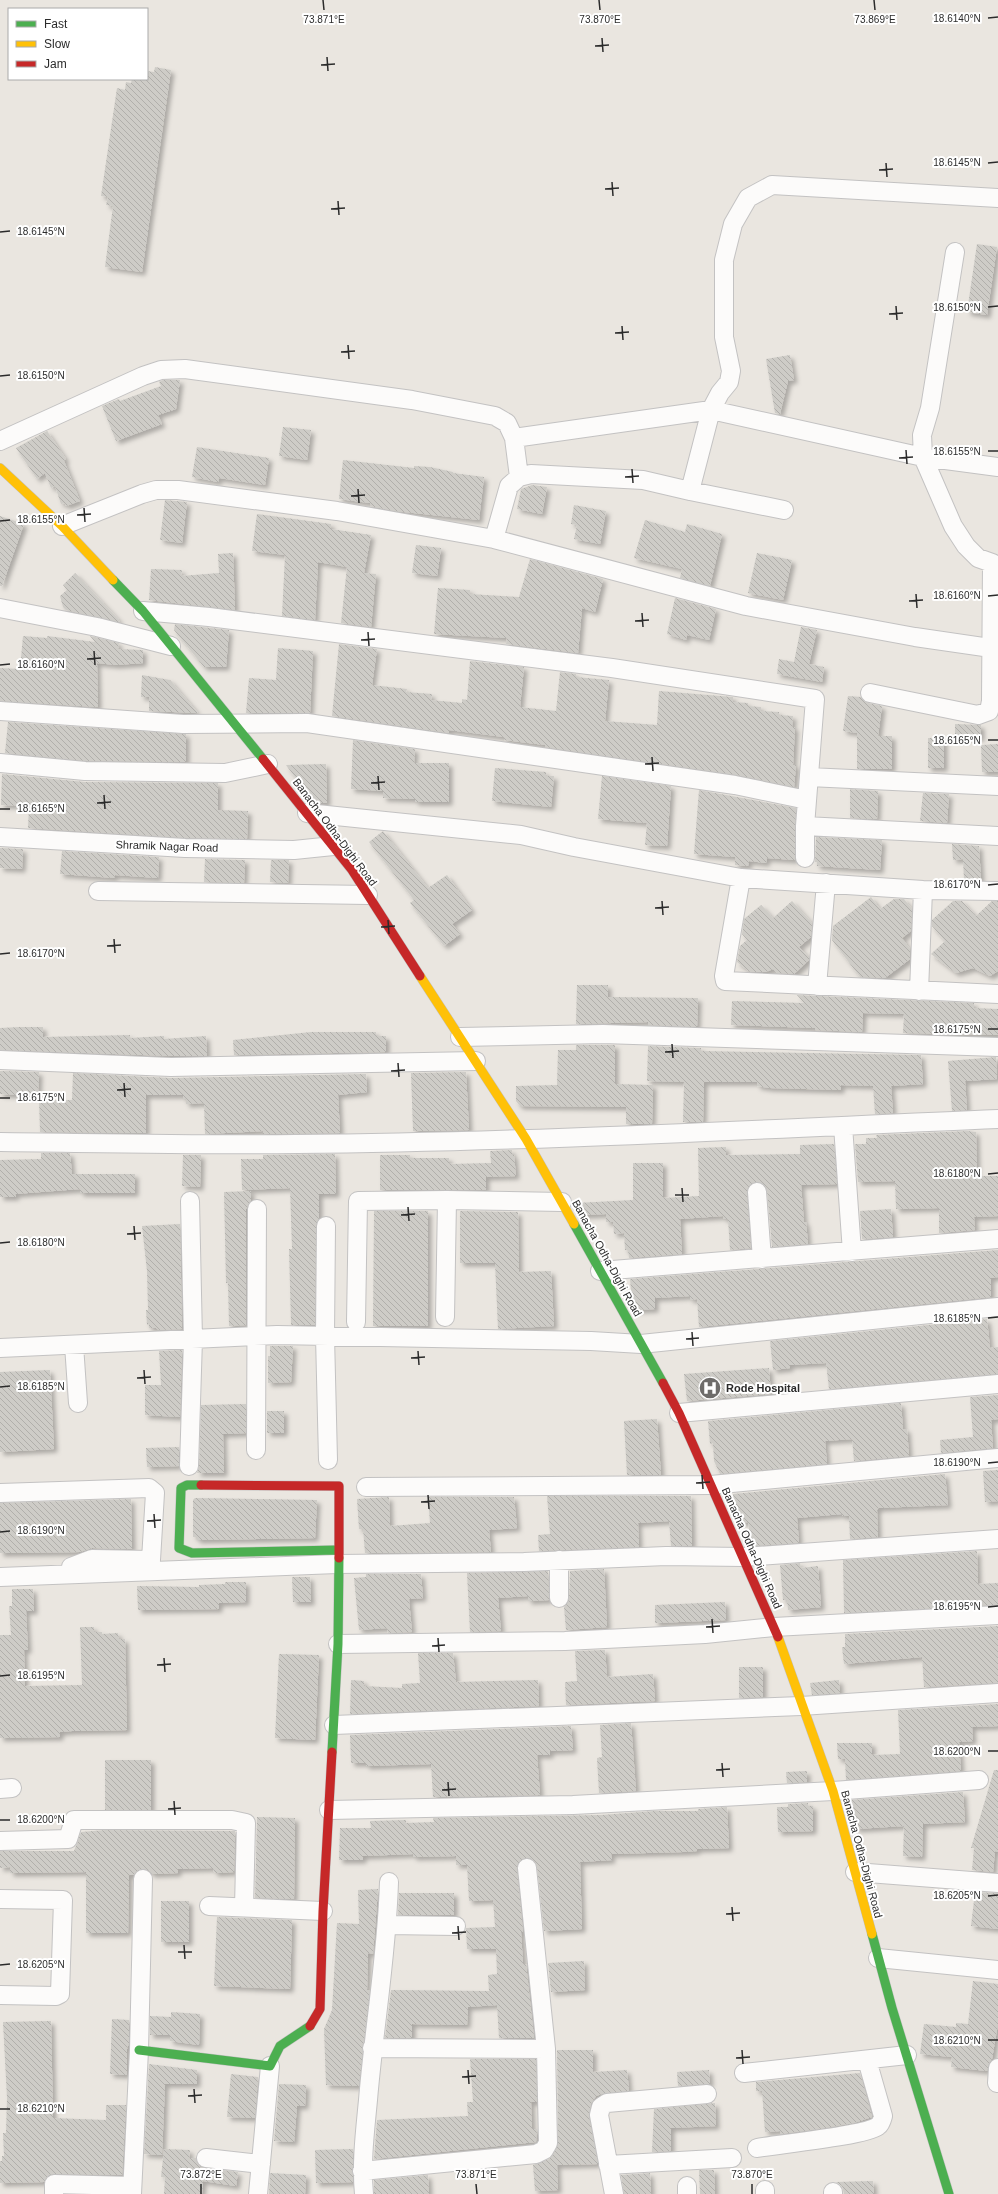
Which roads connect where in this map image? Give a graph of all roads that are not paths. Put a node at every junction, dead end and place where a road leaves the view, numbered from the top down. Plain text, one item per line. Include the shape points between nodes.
1 (998, 198) edge
2 (955, 252) dead end
3 (711, 410) junction
4 (514, 438) junction
5 (0, 440) edge
6 (923, 457) junction
7 (998, 467) edge
8 (0, 468) edge
9 (519, 477) junction
10 (690, 491) junction
11 (784, 510) dead end
12 (62, 526) junction
13 (494, 539) junction
14 (995, 558) edge
15 (0, 608) edge
16 (143, 611) junction
17 (171, 646) junction
18 (994, 648) edge
19 (870, 693) dead end
20 (0, 711) edge
21 (235, 723) junction
22 (0, 763) edge
23 (268, 764) junction
24 (809, 777) junction
25 (998, 786) edge
26 (807, 800) junction
27 (307, 813) junction
28 (805, 826) junction
29 (998, 836) edge
30 (0, 837) edge
31 (333, 846) junction
32 (805, 858) dead end
33 (741, 878) junction
34 (826, 883) junction
35 (923, 890) junction
36 (98, 891) dead end
37 (998, 891) edge
38 (368, 895) junction
39 (817, 986) junction
40 (919, 991) junction
41 (998, 994) edge
42 (460, 1037) junction
43 (998, 1046) edge
44 (0, 1060) edge
45 (476, 1061) junction
46 (998, 1119) edge
47 (843, 1126) junction
48 (526, 1139) junction
49 (0, 1142) edge
50 (757, 1192) dead end
51 (446, 1200) junction
52 (190, 1201) dead end
53 (562, 1202) junction
54 (256, 1209) dead end
55 (326, 1226) dead end
56 (998, 1239) edge
57 (852, 1252) junction
58 (762, 1259) junction
59 (600, 1271) junction
60 (998, 1307) edge
61 (445, 1317) dead end
62 (356, 1322) dead end
63 (256, 1336) junction
64 (325, 1336) junction
65 (193, 1339) junction
66 (641, 1344) junction
67 (74, 1345) junction
68 (0, 1348) edge
69 (998, 1384) edge
70 (78, 1403) dead end
71 (679, 1413) junction
72 (256, 1450) dead end
73 (998, 1458) edge
74 (328, 1460) dead end
75 (189, 1466) dead end
76 (711, 1485) junction
77 (366, 1487) dead end
78 (0, 1493) edge
79 (998, 1539) edge
80 (337, 1557) junction
81 (743, 1557) junction
82 (559, 1560) junction
83 (70, 1574) junction
84 (0, 1577) edge
85 (560, 1598) dead end
86 (998, 1615) edge
87 (774, 1627) junction
88 (338, 1644) junction
89 (998, 1693) edge
90 (801, 1706) junction
91 (334, 1726) junction
92 (979, 1780) dead end
93 (833, 1791) junction
94 (329, 1810) junction
95 (0, 1841) edge
96 (527, 1868) dead end
97 (855, 1872) junction
98 (143, 1879) dead end
99 (389, 1882) dead end
100 (998, 1883) edge
101 (0, 1899) edge
102 (209, 1906) dead end
103 (244, 1907) junction
104 (323, 1911) junction
105 (388, 1925) junction
106 (456, 1926) dead end
107 (878, 1958) junction
108 (998, 1970) edge
109 (0, 1995) edge
110 (372, 2048) junction
111 (546, 2049) junction
112 (139, 2050) junction
113 (907, 2056) junction
114 (867, 2060) junction
115 (270, 2066) junction
116 (744, 2073) dead end
117 (707, 2094) dead end
118 (757, 2148) dead end
119 (206, 2158) dead end
120 (732, 2158) dead end
121 (260, 2164) junction
122 (608, 2165) junction
123 (362, 2171) junction
124 (132, 2190) edge
125 (54, 2194) edge
126 (258, 2194) edge
127 (364, 2194) edge
128 (614, 2194) edge
129 (949, 2194) edge

1 - 3 street via 772,185 748,198 733,224 724,260 724,337 731,371 729,382
2 - 6 street via 930,408 922,435
3 - 4 street
3 - 6 street
3 - 10 street
4 - 5 street via 507,423 495,416 412,400 185,369 161,370 143,376
4 - 9 street
6 - 7 street
6 - 14 street via 953,526 966,546 978,558
8 - 12 street, Banacha Odha-Dighi Road
9 - 10 street via 531,474 628,478
9 - 13 street via 510,486
10 - 11 street
12 - 13 street via 142,494 156,490 178,490 337,511
12 - 16 street, Banacha Odha-Dighi Road
13 - 18 street via 746,606 915,637
14 - 18 street
15 - 17 street via 97,627
16 - 17 street, Banacha Odha-Dighi Road
16 - 24 street via 209,617 612,668 815,699
17 - 21 street, Banacha Odha-Dighi Road
18 - 19 street via 989,710 978,715
20 - 21 street via 183,724
21 - 23 street, Banacha Odha-Dighi Road
21 - 26 street via 307,723 735,785
22 - 23 street via 85,771 226,773
23 - 27 street, Banacha Odha-Dighi Road
24 - 25 street
24 - 26 street
26 - 28 street
27 - 31 street, Banacha Odha-Dighi Road
27 - 33 street via 522,835
28 - 29 street
28 - 32 street
30 - 31 street, Shramik Nagar Road via 185,848 294,850
31 - 38 street, Banacha Odha-Dighi Road
33 - 34 street
33 - 39 street via 725,981
34 - 35 street
34 - 39 street
35 - 37 street
35 - 40 street
36 - 38 street
38 - 42 street, Banacha Odha-Dighi Road
39 - 40 street
40 - 41 street
42 - 43 street via 603,1034
42 - 45 street, Banacha Odha-Dighi Road
44 - 45 street via 44,1064 171,1067
45 - 48 street, Banacha Odha-Dighi Road
46 - 47 street
47 - 48 street
47 - 57 street
48 - 49 street via 296,1144
48 - 53 street, Banacha Odha-Dighi Road
50 - 58 street
51 - 53 street
51 - 61 street
51 - 62 street via 358,1202
52 - 65 street
53 - 59 street, Banacha Odha-Dighi Road
54 - 63 street
55 - 64 street
56 - 57 street
57 - 58 street
58 - 59 street
59 - 66 street, Banacha Odha-Dighi Road
60 - 66 street
63 - 64 street
63 - 65 street
63 - 72 street
64 - 66 street
64 - 74 street
65 - 67 street
65 - 75 street
66 - 71 street, Banacha Odha-Dighi Road
67 - 68 street
67 - 70 street
69 - 71 street
71 - 76 street, Banacha Odha-Dighi Road
73 - 76 street
76 - 77 street
76 - 81 street, Banacha Odha-Dighi Road
78 - 83 street via 149,1488 156,1493 151,1560 92,1559 71,1567
79 - 81 street
80 - 80 street via 184,1551 179,1548 180,1488 187,1485 339,1486
80 - 82 street
80 - 83 street
80 - 88 street
81 - 82 street via 666,1556
81 - 87 street, Banacha Odha-Dighi Road
82 - 85 street
83 - 84 street
86 - 87 street
87 - 88 street via 705,1634 565,1641
87 - 90 street, Banacha Odha-Dighi Road
88 - 91 street
89 - 90 street
90 - 91 street
90 - 93 street, Banacha Odha-Dighi Road
91 - 94 street
92 - 93 street
93 - 94 street via 573,1806
93 - 97 street, Banacha Odha-Dighi Road
94 - 104 street
95 - 103 street via 68,1839 74,1820 232,1820 246,1823
96 - 111 street
97 - 100 street
97 - 107 street, Banacha Odha-Dighi Road
98 - 112 street
99 - 105 street
101 - 109 street via 63,1900 60,1994
102 - 103 street
103 - 104 street
104 - 115 street via 320,2009 317,2020 310,2028 281,2044
105 - 106 street
105 - 110 street
107 - 108 street
107 - 113 street, Banacha Odha-Dighi Road
110 - 111 street
110 - 123 street
111 - 123 street via 548,2143 544,2150 536,2154
112 - 115 street
112 - 124 street
113 - 114 street
113 - 129 street, Banacha Odha-Dighi Road
114 - 116 street
114 - 118 street via 883,2116 877,2127 857,2133
115 - 121 street
117 - 122 street via 607,2103 601,2107 599,2115
119 - 121 street
120 - 122 street
121 - 126 street
122 - 128 street
123 - 127 street
124 - 125 street via 54,2184

